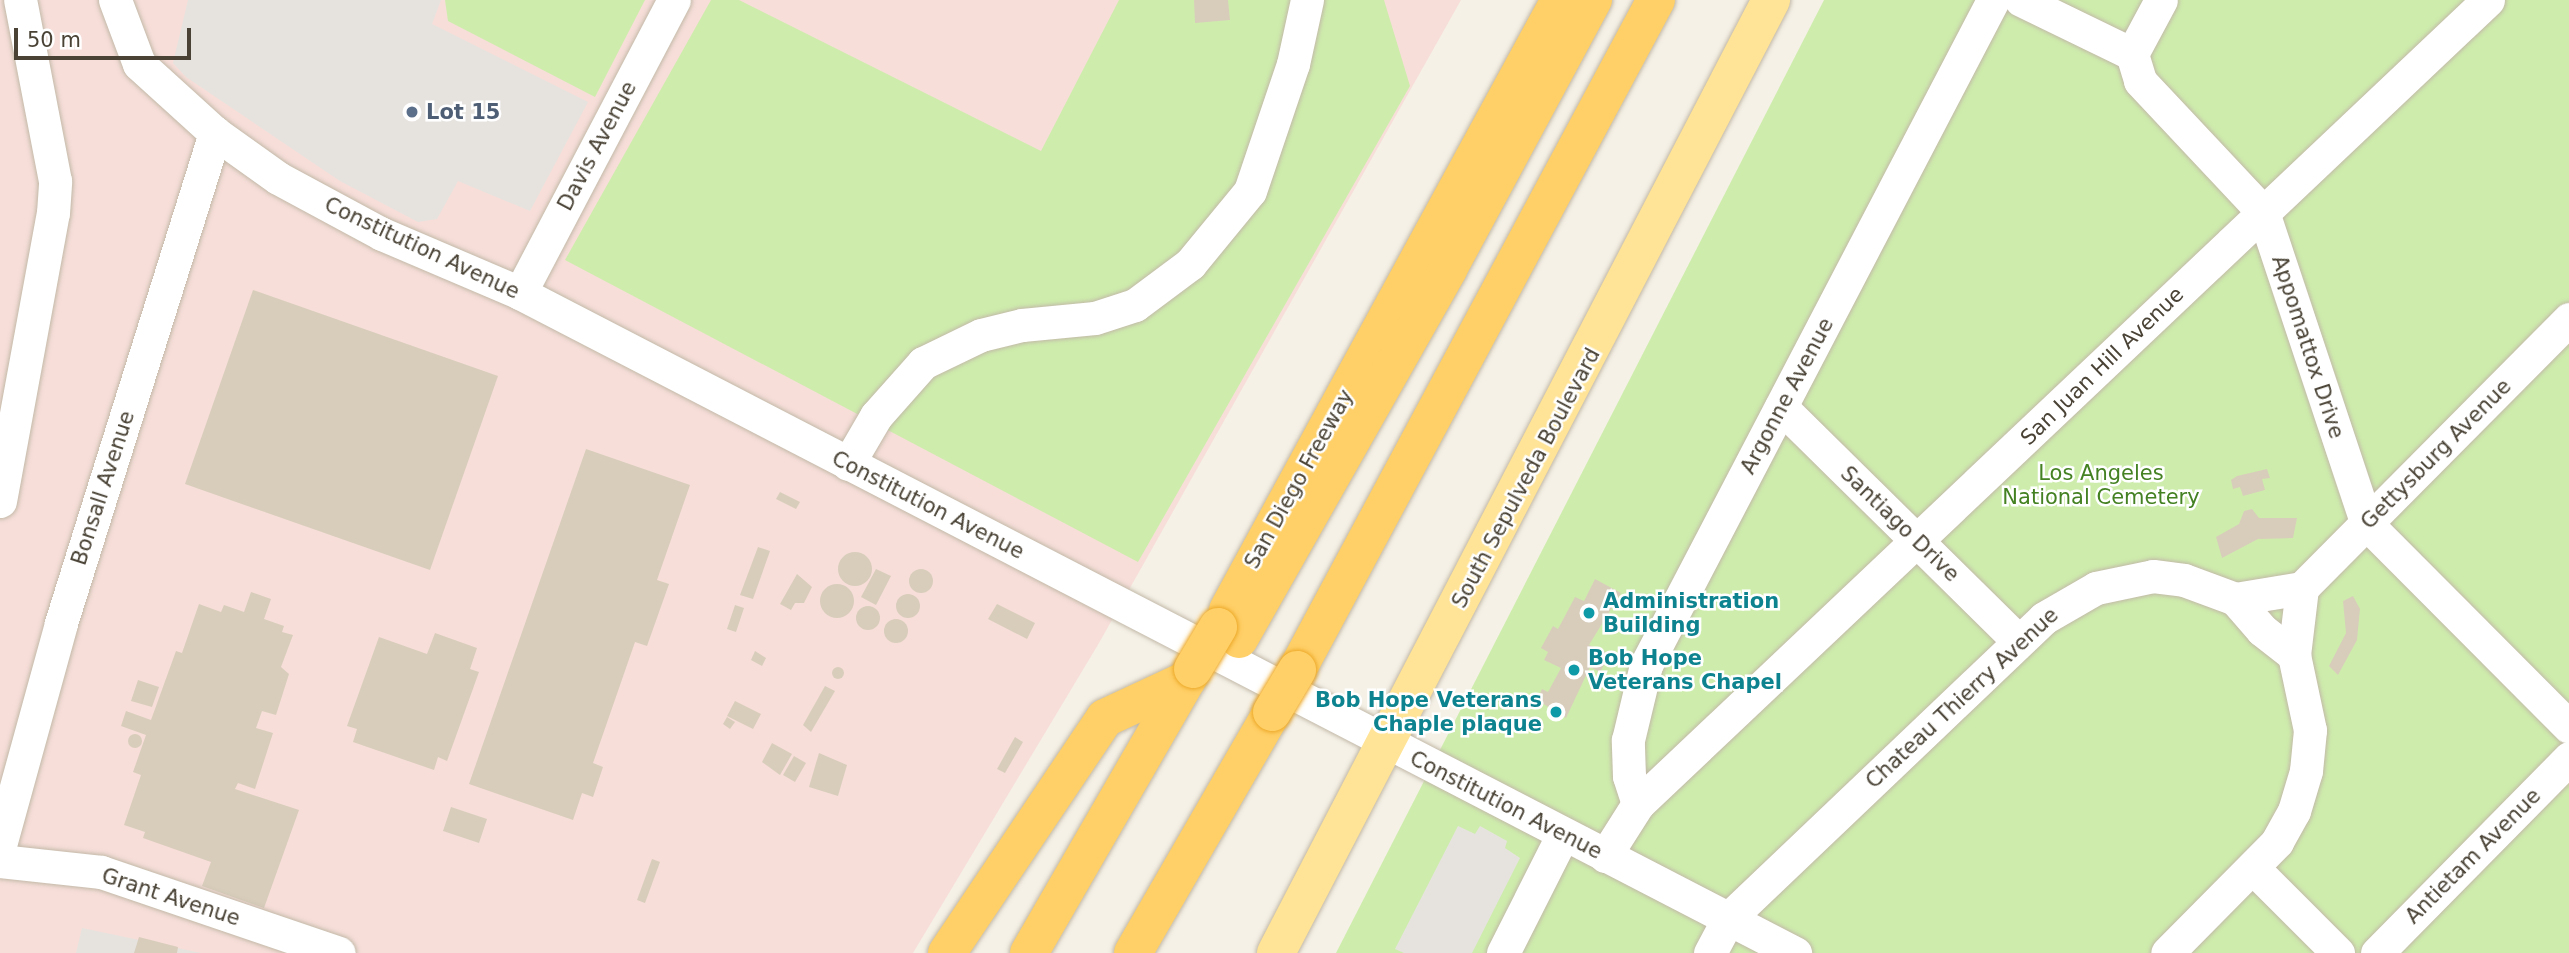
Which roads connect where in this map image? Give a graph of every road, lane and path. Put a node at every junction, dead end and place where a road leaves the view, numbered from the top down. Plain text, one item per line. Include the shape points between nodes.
1 (20, 0) edge
2 (115, 0) edge
3 (674, 0) edge
4 (1307, 0) edge
5 (1560, 0) edge
6 (1593, 0) edge
7 (1656, 0) edge
8 (1771, 0) edge
9 (1993, 0) edge
10 (2021, 0) edge
11 (2161, 0) edge
12 (2488, 0) edge
13 (2132, 54) junction
14 (215, 134) junction
15 (2263, 212) junction
16 (520, 293) junction
17 (2569, 319) edge
18 (1781, 407) junction
19 (848, 464) junction
20 (0, 501) edge
21 (2367, 524) junction
22 (1919, 541) junction
23 (2302, 588) junction
24 (2235, 599) junction
25 (1229, 633) junction
26 (2018, 641) junction
27 (2294, 655) junction
28 (1199, 677) junction
29 (2569, 727) edge
30 (1387, 743) junction
31 (2569, 758) edge
32 (1638, 804) junction
33 (1563, 834) junction
34 (0, 845) edge
35 (1605, 856) junction
36 (0, 861) edge
37 (2254, 869) junction
38 (1728, 919) junction
39 (338, 953) edge
40 (947, 953) edge
41 (1029, 953) edge
42 (1057, 953) edge
43 (1133, 953) edge
44 (1276, 953) edge
45 (1503, 953) edge
46 (1710, 953) edge
47 (1795, 953) edge
48 (2167, 953) edge
49 (2338, 953) edge
50 (2377, 953) edge

1 - 20 street via 55,181
2 - 14 street, Constitution Avenue via 139,64
3 - 16 street, Davis Avenue
4 - 19 street via 1293,64 1250,191 1190,264 1135,305 1095,317 981,335 923,363 876,416
5 - 25 highway, San Diego Freeway
6 - 25 highway via 1402,353
7 - 43 highway, bridge via 1297,670
8 - 30 main road, South Sepulveda Boulevard
9 - 18 street, Argonne Avenue
10 - 13 street
11 - 13 street
12 - 15 street, San Juan Hill Avenue
13 - 15 street, Appomattox Drive via 2140,81
14 - 16 street, Constitution Avenue via 278,178 329,206
14 - 34 street, Bonsall Avenue via 61,623
15 - 21 street, Appomattox Drive
15 - 22 street, San Juan Hill Avenue
16 - 19 street, Constitution Avenue
17 - 21 street, Gettysburg Avenue
18 - 22 street, Santiago Drive
18 - 32 street, Argonne Avenue via 1646,665 1629,740 1629,776
19 - 30 street, Constitution Avenue
21 - 23 street, Gettysburg Avenue
21 - 29 street, Appomattox Drive
22 - 26 street, Santiago Drive
22 - 32 street, San Juan Hill Avenue
23 - 24 street
23 - 27 street
24 - 26 street, Chateau Thierry Avenue via 2184,580 2153,576 2126,581 2067,601
24 - 27 street, Chateau Thierry Avenue via 2262,630
25 - 28 highway, San Diego Freeway, bridge
26 - 38 street, Chateau Thierry Avenue
27 - 37 street via 2309,730 2306,771 2294,811 2277,842
28 - 40 highway via 1105,718
28 - 41 highway, San Diego Freeway
28 - 42 highway
30 - 33 street, Constitution Avenue
30 - 44 main road, South Sepulveda Boulevard
31 - 50 street, Antietam Avenue
32 - 35 street, San Juan Hill Avenue
33 - 35 street, Constitution Avenue
33 - 45 street
35 - 38 street, Constitution Avenue
36 - 39 street, Grant Avenue via 101,872
37 - 48 street
37 - 49 street
38 - 46 street, Chateau Thierry Avenue
38 - 47 street, Constitution Avenue

